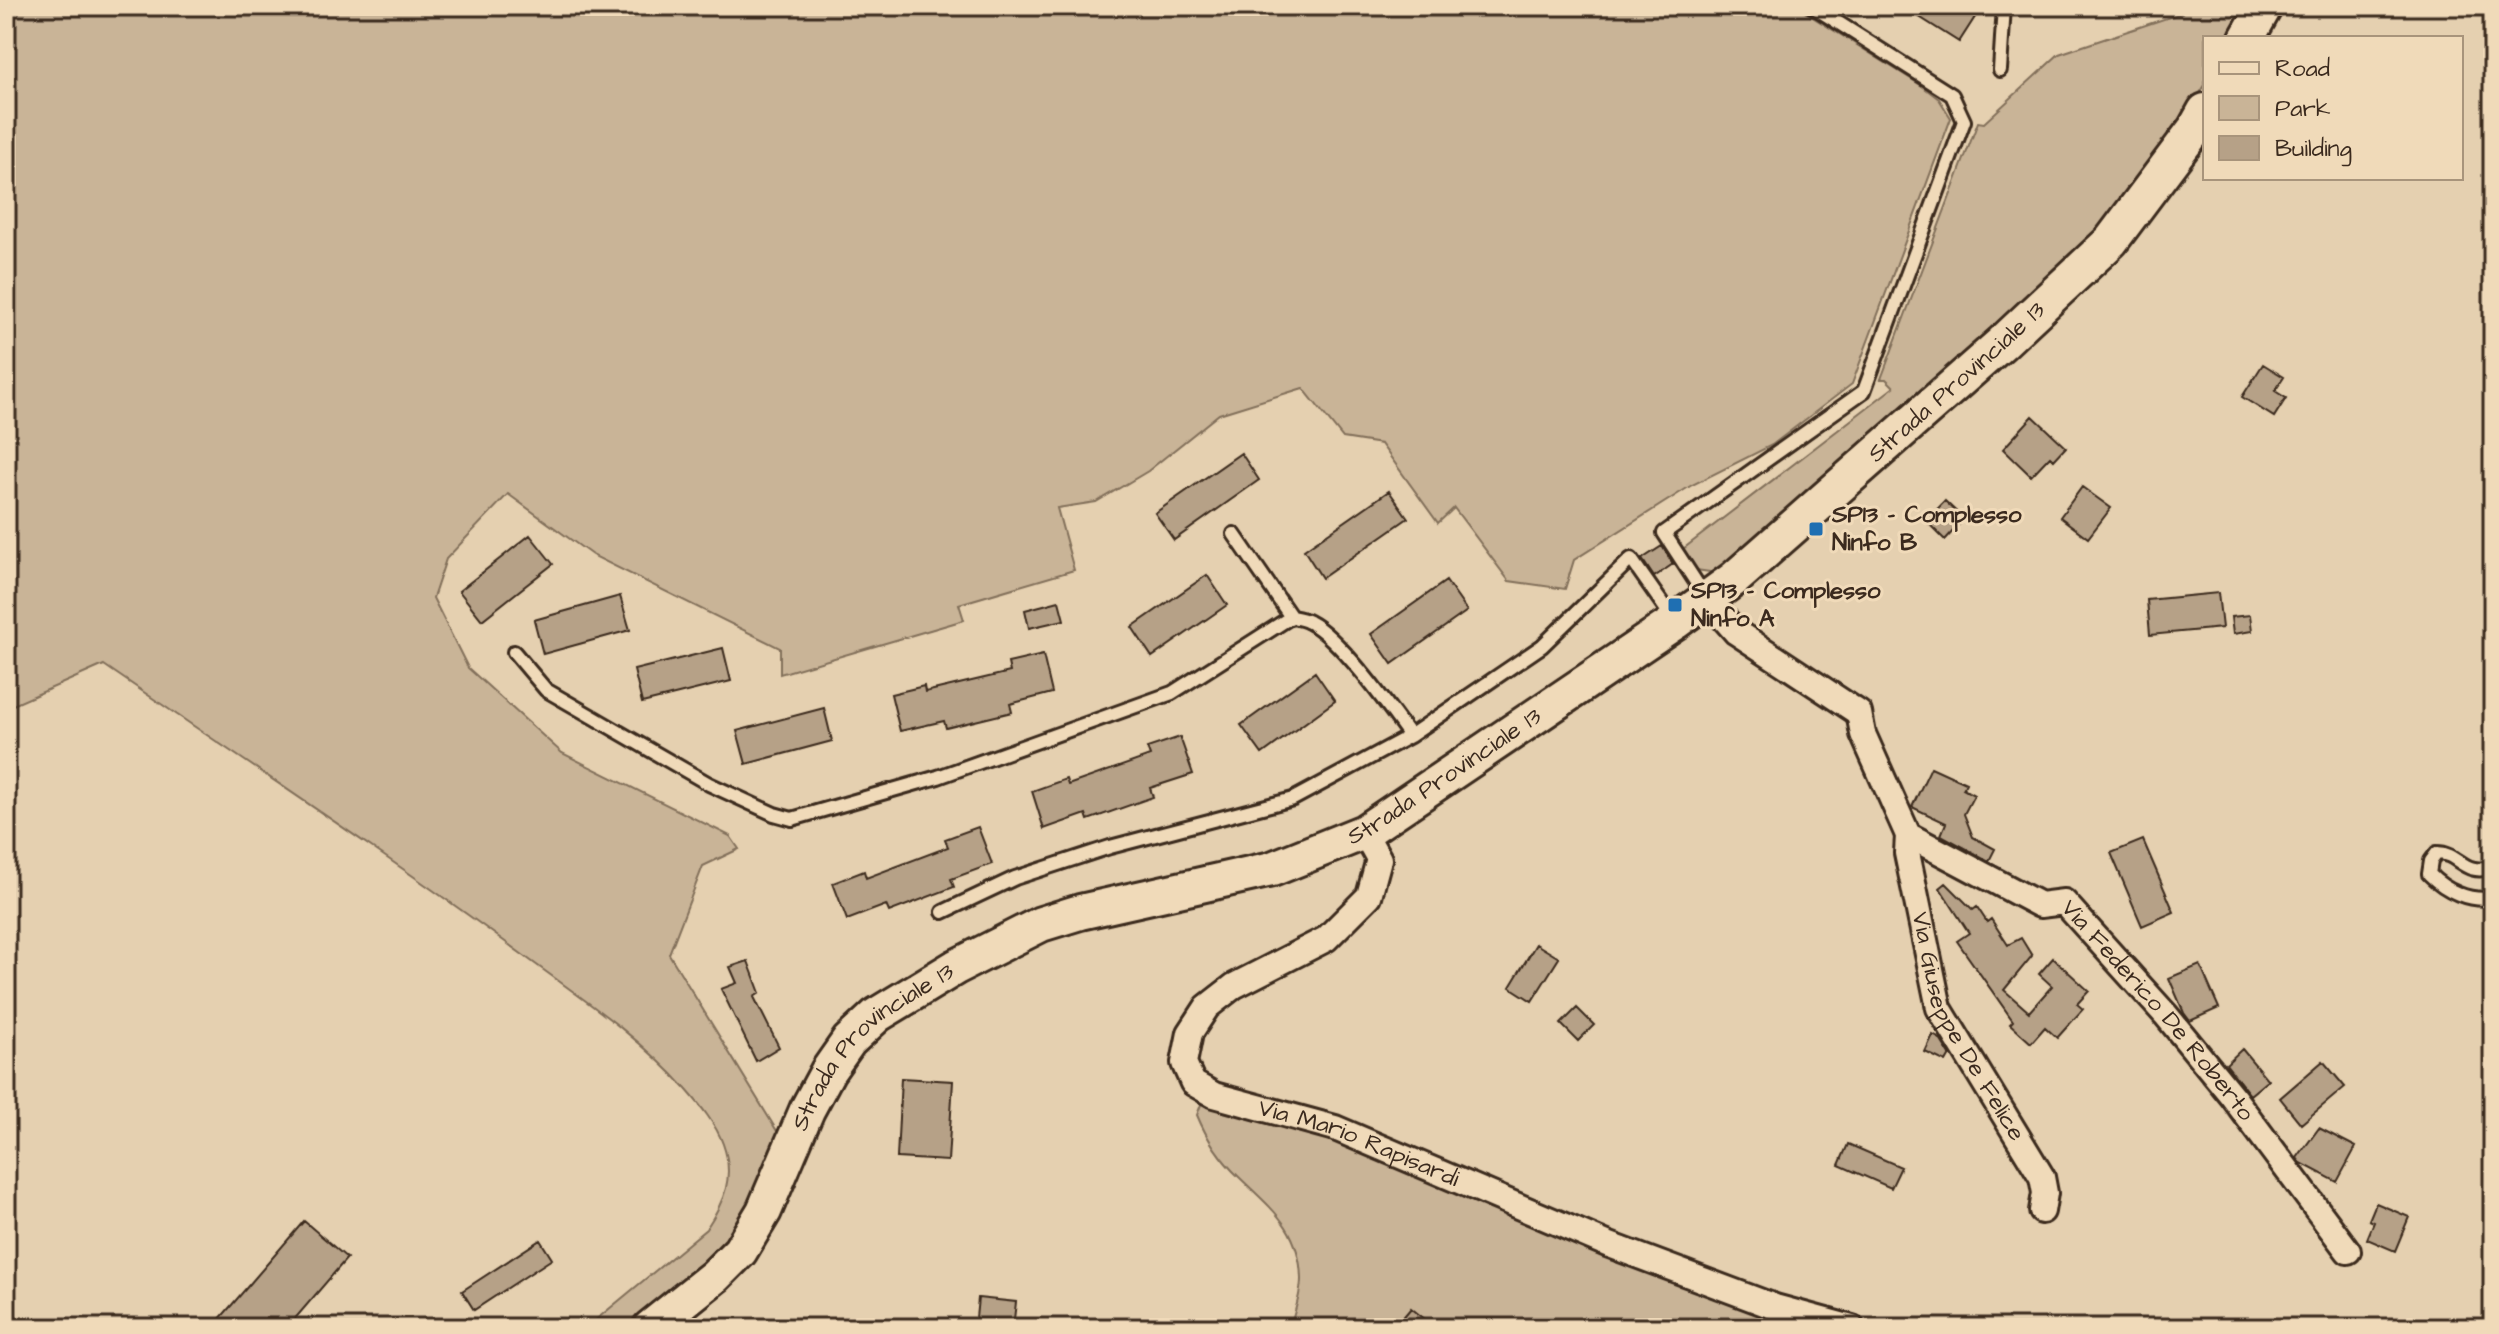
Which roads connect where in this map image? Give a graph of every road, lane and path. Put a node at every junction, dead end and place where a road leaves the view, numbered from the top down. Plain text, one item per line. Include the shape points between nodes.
1 (1812, 6) edge
2 (2004, 6) edge
3 (2265, 6) edge
4 (1829, 11) edge
5 (2248, 36) edge
6 (2000, 70) dead end
7 (2203, 115) edge
8 (1234, 534) dead end
9 (1707, 599) junction
10 (1291, 617) junction
11 (1675, 622) junction
12 (514, 652) dead end
13 (1410, 736) junction
14 (1364, 832) junction
15 (1908, 835) junction
16 (2493, 867) edge
17 (2493, 898) edge
18 (943, 912) dead end
19 (2042, 1211) dead end
20 (2348, 1251) dead end
21 (650, 1328) edge
22 (1852, 1328) edge

1 - 4 lane
2 - 6 lane
3 - 5 main road
4 - 9 lane via 1952,95 1964,121 1864,391 1664,533
7 - 9 main road, Strada Provinciale 13 via 2111,241 2002,343
8 - 10 lane
9 - 11 main road, Strada Provinciale 13
9 - 15 street via 1736,632 1859,713 1863,734
10 - 12 lane via 1172,693 938,777 792,819 709,784 546,690
10 - 13 lane via 1324,632
11 - 13 lane via 1631,559 1542,646
11 - 14 main road, Strada Provinciale 13
13 - 18 lane via 1293,799 1110,847 1015,878
14 - 21 main road, Strada Provinciale 13 via 1272,869 1041,924 877,1015 828,1071 740,1251
14 - 22 street, Via Mario Rapisardi via 1379,859 1369,896 1326,939 1234,986 1207,1007 1190,1033 1184,1063 1193,1083 1214,1095 1335,1128 1607,1244
15 - 19 street, Via Giuseppe De Felice via 1907,853 1939,1008 2042,1177
15 - 20 street, Via Federico De Roberto via 2040,905 2064,902 2233,1097
16 - 17 lane via 2478,870 2437,853 2429,874 2458,894

